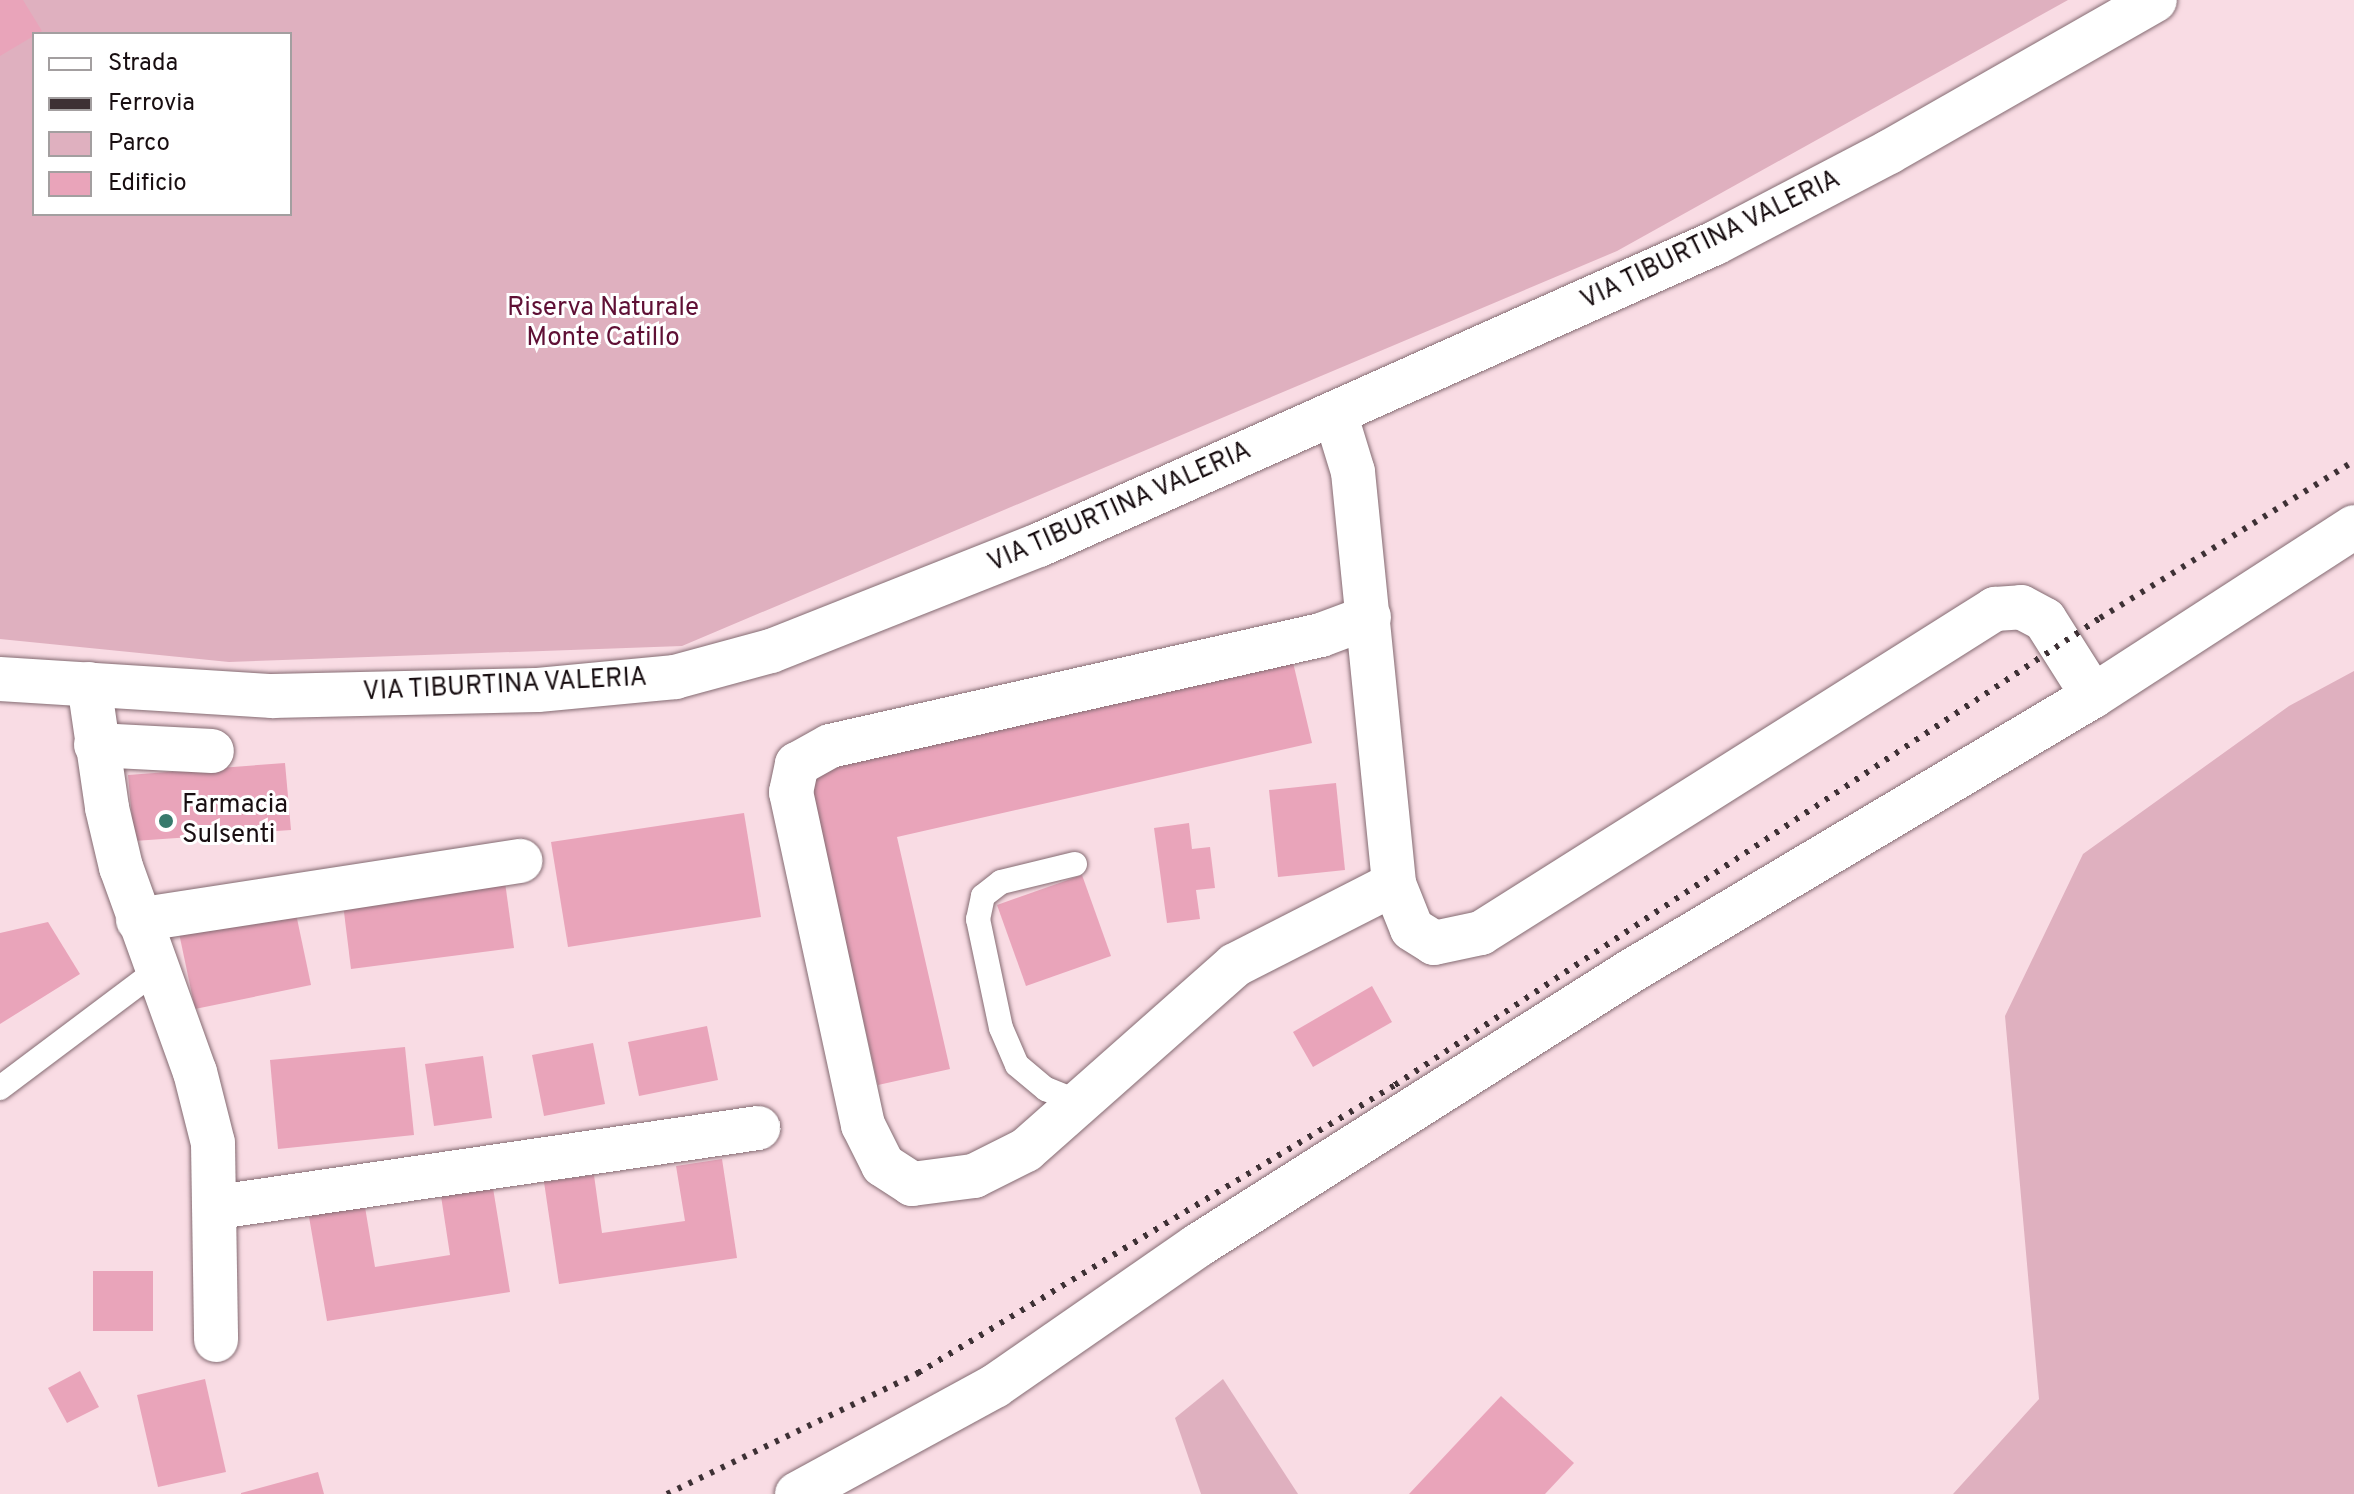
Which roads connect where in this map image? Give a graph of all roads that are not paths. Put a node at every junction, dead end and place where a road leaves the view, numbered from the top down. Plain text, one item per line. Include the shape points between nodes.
1 (2155, 0) edge
2 (1335, 413) junction
3 (2354, 527) edge
4 (1369, 617) junction
5 (0, 679) edge
6 (89, 684) junction
7 (2093, 696) junction
8 (96, 745) junction
9 (212, 751) dead end
10 (520, 861) dead end
11 (1075, 864) dead end
12 (1394, 884) junction
13 (138, 920) junction
14 (156, 971) junction
15 (0, 1088) edge
16 (1081, 1103) junction
17 (758, 1128) dead end
18 (218, 1207) junction
19 (216, 1340) dead end
20 (797, 1494) edge

1 - 2 street, VIA TIBURTINA VALERIA via 1771,216
2 - 4 street via 1353,472
2 - 6 street, VIA TIBURTINA VALERIA via 1039,545 795,643 710,669 626,684 523,691 272,696
3 - 7 street
4 - 12 street
4 - 16 street via 1321,635 830,746 797,764 791,792 863,1125 883,1165 912,1184 974,1176 1026,1150
5 - 6 street, VIA TIBURTINA VALERIA
6 - 8 street
7 - 12 street via 2045,620 2021,607 1995,609 1481,933 1448,944 1423,938 1405,917
7 - 20 street via 1631,971 1197,1246 995,1386
8 - 9 street
8 - 13 street via 112,829
10 - 13 street
11 - 16 lane via 1001,882 983,896 978,919 1001,1028 1017,1065 1046,1089
12 - 16 street via 1235,965
13 - 14 street
14 - 15 lane
14 - 18 street via 205,1106
17 - 18 street
18 - 19 street

